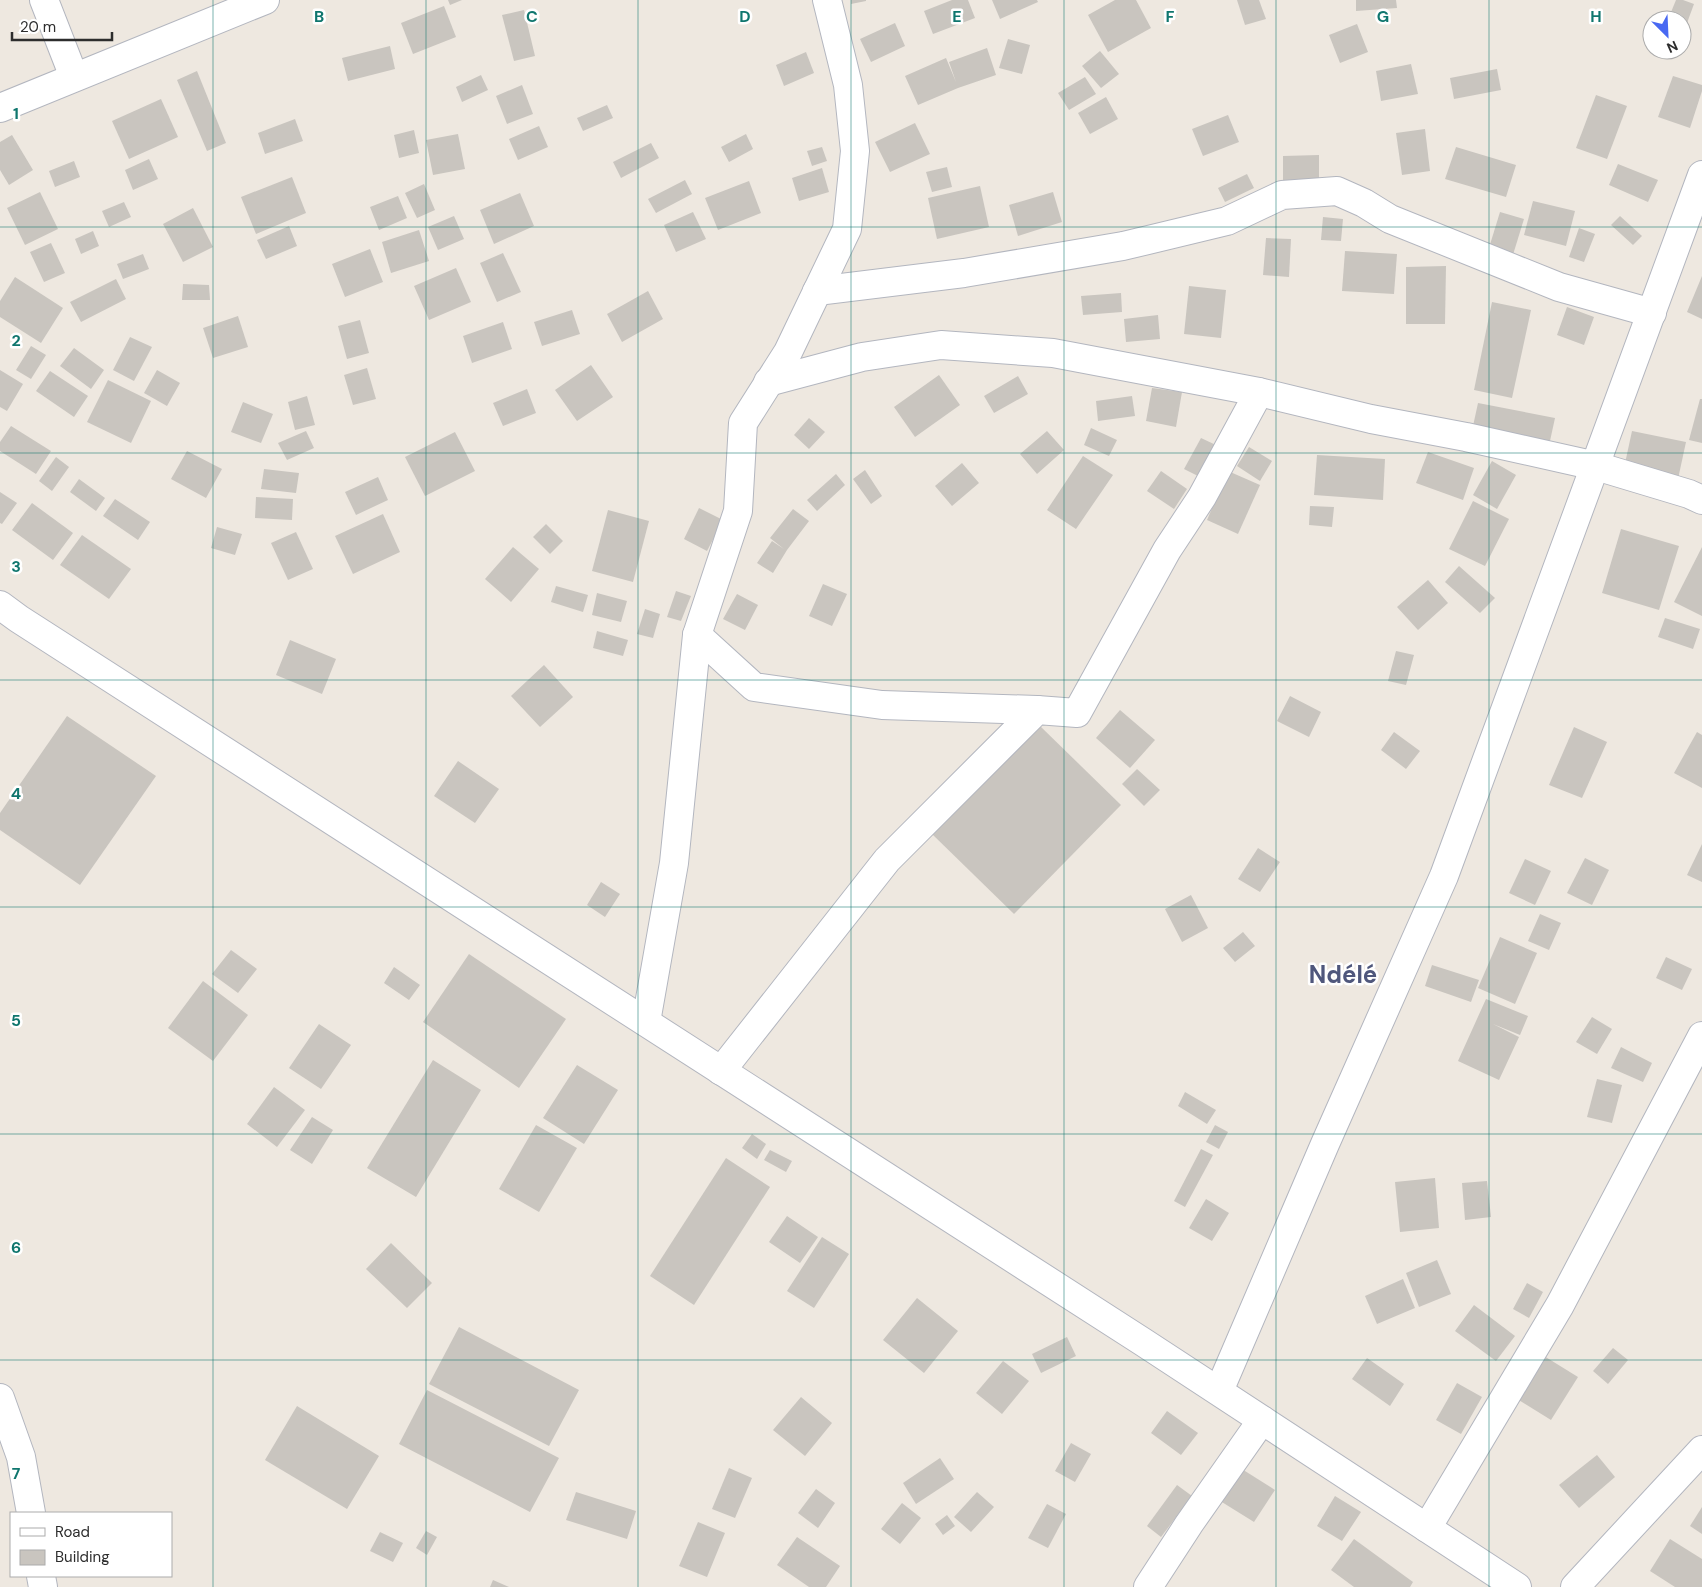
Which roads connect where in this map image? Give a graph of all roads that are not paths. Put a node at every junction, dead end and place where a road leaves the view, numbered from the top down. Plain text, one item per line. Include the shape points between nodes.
1 (44, 0) edge
2 (265, 0) edge
3 (828, 0) edge
4 (74, 77) junction
5 (0, 108) edge
6 (1702, 175) edge
7 (817, 291) junction
8 (1652, 313) junction
9 (768, 382) junction
10 (1259, 392) junction
11 (1596, 466) junction
12 (1702, 500) edge
13 (0, 605) edge
14 (697, 634) junction
15 (1037, 710) junction
16 (646, 1022) junction
17 (1699, 1056) edge
18 (721, 1071) junction
19 (1219, 1391) junction
20 (0, 1398) edge
21 (1262, 1420) junction
22 (1702, 1450) edge
23 (31, 1512) edge
24 (1427, 1528) junction
25 (1148, 1587) edge
26 (1518, 1587) edge
27 (1575, 1587) edge

1 - 4 street
2 - 4 street
3 - 7 street via 848,85 855,151 847,229
4 - 5 street
6 - 8 street
7 - 8 street via 964,273 1123,246 1227,221 1282,195 1337,191 1390,220 1559,287
7 - 9 street via 788,352
8 - 11 street
9 - 10 street via 862,357 941,345 1053,353
9 - 14 street via 743,423 738,511
10 - 11 street via 1371,420
10 - 15 street via 1077,713
11 - 12 street
11 - 19 street via 1444,876
13 - 16 street
14 - 15 street via 754,687 882,705
14 - 16 street via 674,863
15 - 18 street via 887,860
16 - 18 street
17 - 24 street via 1560,1305
18 - 19 street
19 - 21 street
20 - 23 street via 21,1457
21 - 24 street
21 - 25 street
22 - 27 street
24 - 26 street

